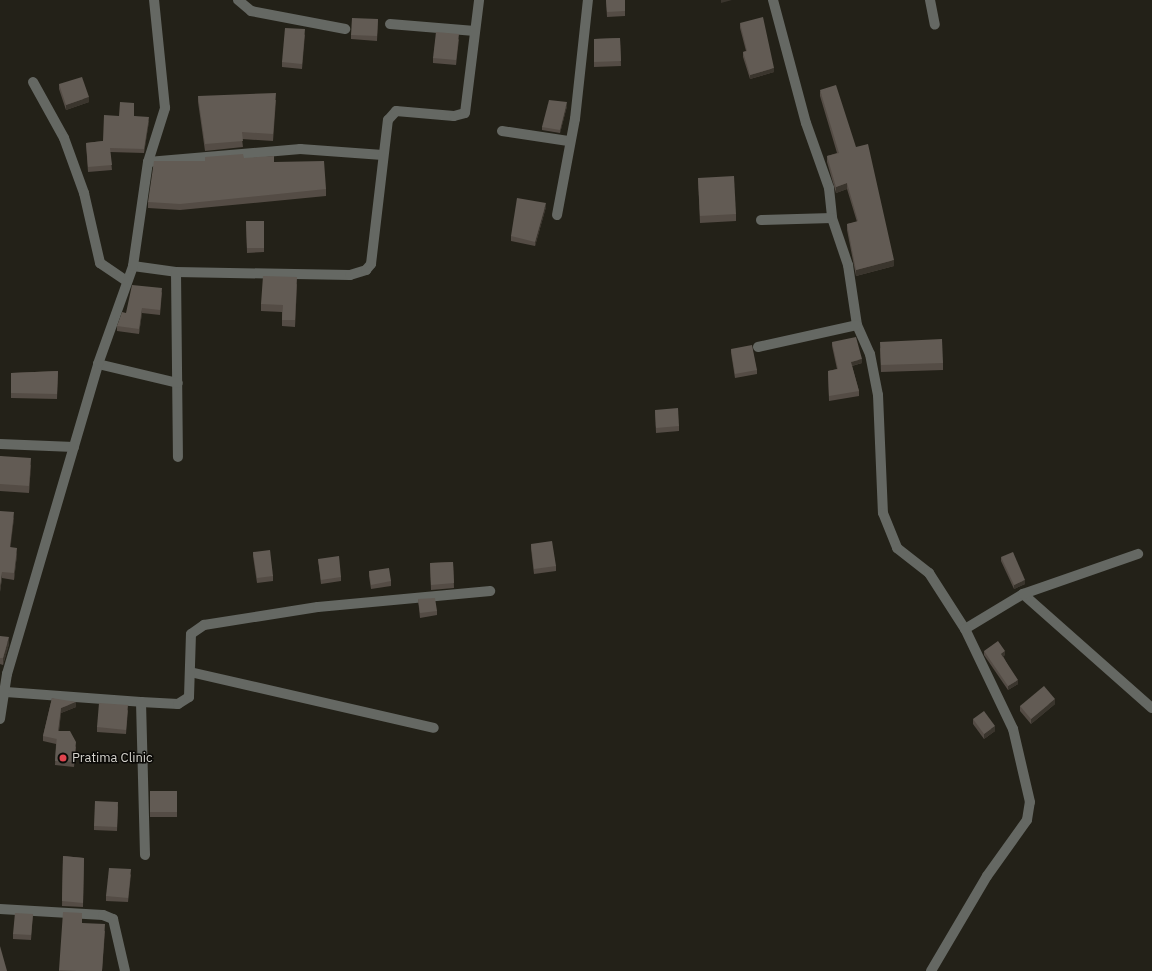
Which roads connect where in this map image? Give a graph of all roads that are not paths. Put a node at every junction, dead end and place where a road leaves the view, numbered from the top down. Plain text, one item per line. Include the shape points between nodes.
1 (154, 0) edge
2 (238, 0) edge
3 (479, 0) edge
4 (588, 0) edge
5 (773, 0) edge
6 (930, 0) edge
7 (390, 24) dead end
8 (935, 25) dead end
9 (345, 29) dead end
10 (475, 31) junction
11 (33, 82) dead end
12 (502, 131) dead end
13 (568, 141) junction
14 (383, 155) junction
15 (148, 162) junction
16 (557, 215) dead end
17 (832, 218) junction
18 (761, 220) dead end
19 (133, 266) junction
20 (176, 272) junction
21 (125, 280) junction
22 (857, 325) junction
23 (758, 347) dead end
24 (98, 364) junction
25 (178, 383) junction
26 (0, 444) edge
27 (74, 447) junction
28 (178, 457) dead end
29 (1138, 554) dead end
30 (490, 591) dead end
31 (1022, 594) junction
32 (965, 629) junction
33 (190, 672) junction
34 (4, 673) edge
35 (6, 692) junction
36 (141, 702) junction
37 (1152, 708) edge
38 (0, 719) edge
39 (434, 728) dead end
40 (145, 855) dead end
41 (0, 909) edge
42 (125, 971) edge
43 (931, 971) edge

1 - 15 street via 165,108
2 - 9 street via 251,11
3 - 10 street
4 - 13 street via 575,119
5 - 17 street via 806,124 829,188
6 - 8 street
7 - 10 street
10 - 14 street via 465,113 454,116 396,111 388,120
11 - 21 street via 64,138 84,193 100,263
12 - 13 street
13 - 16 street
14 - 15 street via 300,149
14 - 20 street via 371,264 366,270 350,275
15 - 19 street
17 - 18 street
17 - 22 street via 848,265
19 - 20 street
19 - 21 street
20 - 25 street
21 - 24 street
22 - 23 street
22 - 32 street via 870,354 878,396 883,513 891,536 910,561 929,573 942,589
24 - 25 street
24 - 27 street
25 - 28 street
26 - 27 street
27 - 34 street
29 - 31 street
30 - 33 street via 318,607 204,625 191,634
31 - 32 street
31 - 37 street
32 - 43 street via 1013,729 1030,802 1027,820 987,876
33 - 36 street via 191,692 178,704
33 - 39 street
34 - 35 street
35 - 36 street
35 - 38 street
36 - 40 street
41 - 42 street via 103,915 113,919

